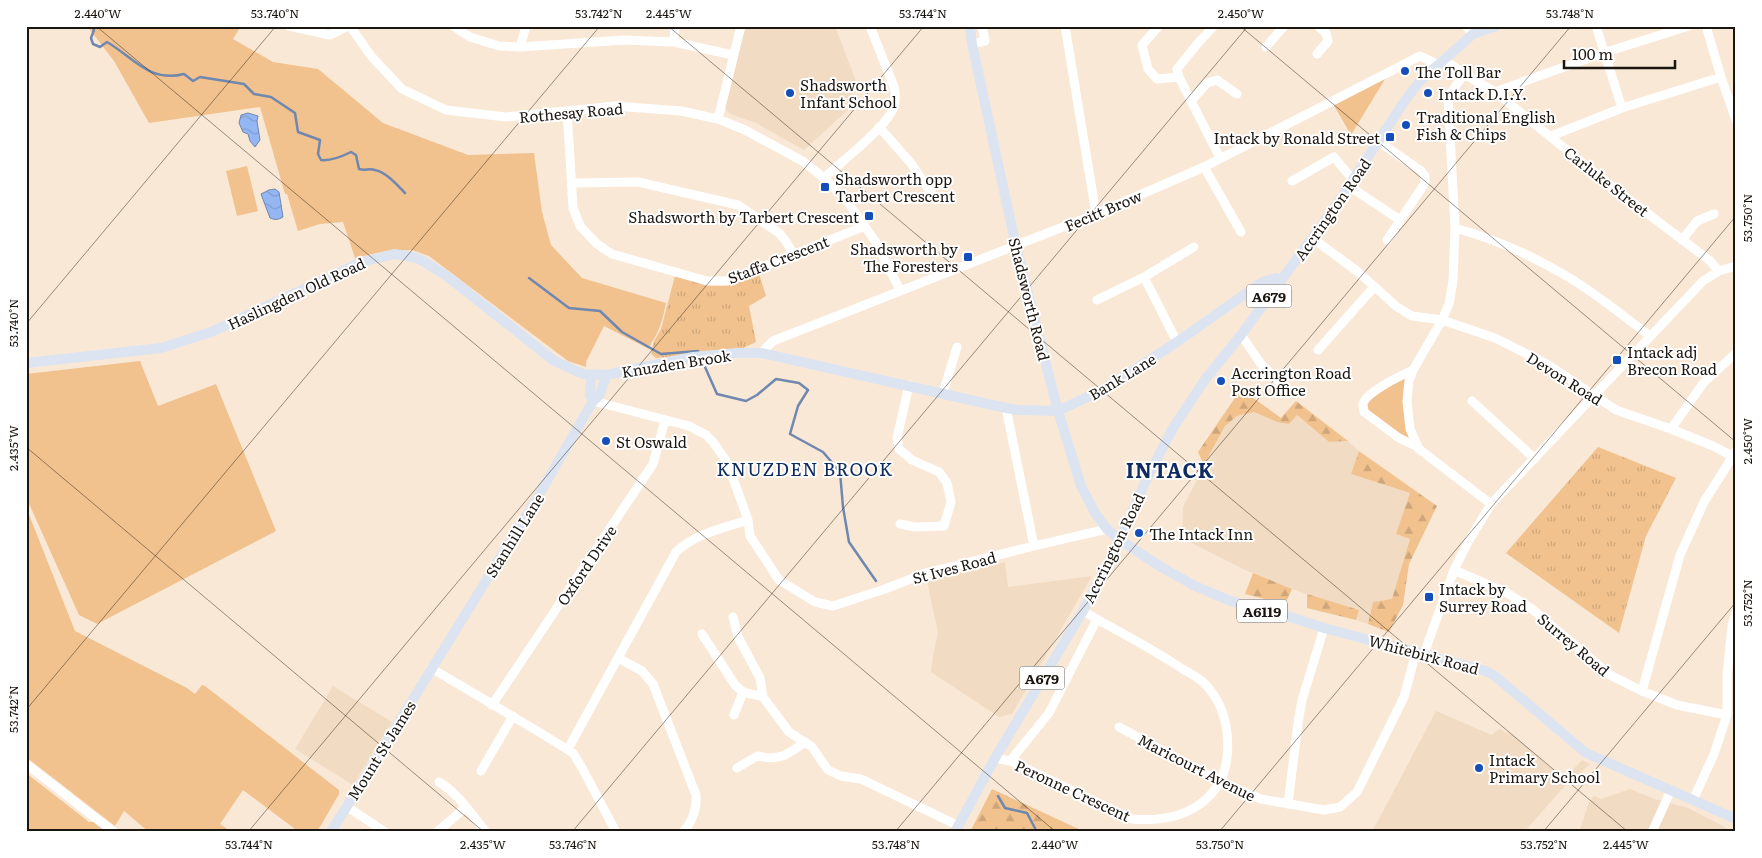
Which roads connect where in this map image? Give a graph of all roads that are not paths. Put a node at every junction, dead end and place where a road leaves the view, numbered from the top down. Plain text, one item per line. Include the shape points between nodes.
1 (289, 26) edge
2 (349, 26) edge
3 (453, 26) edge
4 (526, 26) edge
5 (675, 26) edge
6 (740, 26) edge
7 (870, 26) edge
8 (970, 26) edge
9 (982, 26) edge
10 (1065, 26) edge
11 (1159, 26) edge
12 (1214, 26) edge
13 (1284, 26) edge
14 (1318, 26) edge
15 (1496, 26) edge
16 (1596, 26) edge
17 (1689, 26) edge
18 (1706, 26) edge
19 (1470, 30) edge
20 (674, 42) junction
21 (972, 44) junction
22 (520, 47) junction
23 (1266, 47) dead end
24 (1603, 52) junction
25 (1317, 54) dead end
26 (732, 55) junction
27 (1441, 62) junction
28 (1464, 74) junction
29 (1179, 77) junction
30 (1721, 77) junction
31 (1496, 92) junction
32 (1237, 94) dead end
33 (1192, 100) junction
34 (1622, 108) junction
35 (567, 111) junction
36 (718, 119) junction
37 (1736, 120) edge
38 (879, 127) junction
39 (1551, 136) junction
40 (1378, 142) junction
41 (1220, 158) junction
42 (1204, 167) junction
43 (824, 178) junction
44 (1292, 181) dead end
45 (572, 183) junction
46 (1351, 183) junction
47 (936, 200) dead end
48 (1096, 214) junction
49 (1714, 214) dead end
50 (1400, 220) junction
51 (865, 226) junction
52 (1455, 228) junction
53 (1241, 232) dead end
54 (1312, 238) junction
55 (1387, 240) dead end
56 (1682, 240) junction
57 (1016, 246) junction
58 (1194, 248) dead end
59 (794, 255) junction
60 (1736, 266) edge
61 (1719, 271) junction
62 (1144, 277) junction
63 (1281, 280) junction
64 (1374, 287) junction
65 (900, 290) junction
66 (1097, 300) dead end
67 (1442, 320) junction
68 (1241, 335) junction
69 (1650, 336) junction
70 (1177, 342) junction
71 (957, 347) dead end
72 (1318, 350) dead end
73 (761, 353) junction
74 (1736, 353) edge
75 (26, 363) edge
76 (1413, 370) junction
77 (606, 375) junction
78 (591, 376) junction
79 (909, 385) junction
80 (1290, 392) dead end
81 (943, 393) junction
82 (1594, 397) junction
83 (593, 401) junction
84 (1472, 401) dead end
85 (1006, 408) junction
86 (1058, 410) junction
87 (666, 420) junction
88 (1671, 429) junction
89 (1418, 447) junction
90 (1734, 453) edge
91 (1534, 459) junction
92 (1491, 504) junction
93 (748, 520) junction
94 (900, 524) dead end
95 (1107, 529) junction
96 (1120, 540) junction
97 (1034, 546) junction
98 (1454, 570) junction
99 (1083, 611) junction
100 (1736, 612) edge
101 (733, 616) dead end
102 (1097, 619) junction
103 (1324, 628) junction
104 (702, 634) dead end
105 (1420, 653) junction
106 (618, 658) junction
107 (431, 668) junction
108 (1642, 691) junction
109 (743, 692) junction
110 (763, 697) junction
111 (492, 705) junction
112 (734, 715) dead end
113 (1727, 715) junction
114 (513, 716) junction
115 (1119, 726) dead end
116 (805, 742) junction
117 (568, 749) junction
118 (996, 758) junction
119 (1010, 761) junction
120 (26, 764) edge
121 (737, 768) dead end
122 (481, 771) dead end
123 (438, 782) dead end
124 (1221, 782) junction
125 (1671, 790) junction
126 (1693, 800) junction
127 (1288, 804) junction
128 (346, 806) junction
129 (466, 807) junction
130 (1736, 819) edge
131 (956, 829) edge
132 (114, 832) edge
133 (331, 832) edge
134 (385, 832) edge
135 (437, 832) edge
136 (486, 832) edge
137 (616, 832) edge
138 (683, 832) edge
139 (1652, 832) edge

1 - 2 street via 330,35
2 - 35 street, Rothesay Road via 371,56 402,88 446,110 506,117
3 - 22 street via 470,37 499,46
4 - 22 street
5 - 20 street
6 - 26 street
7 - 38 street via 896,94 892,110
8 - 21 main road, Shadsworth Road
9 - 21 street via 985,41
10 - 48 street
11 - 29 street via 1142,45 1148,69 1157,79
12 - 29 street via 1177,70
13 - 23 street
14 - 25 street via 1326,33 1328,41
15 - 19 main road, Accrington Road / A679
16 - 24 street
17 - 24 street
18 - 30 street
19 - 27 main road, Accrington Road / A679
20 - 22 street via 624,40
20 - 26 street
21 - 57 main road, Shadsworth Road
24 - 31 street
24 - 34 street
26 - 36 street
27 - 28 street, Carluke Street
27 - 40 main road, Accrington Road / A679 via 1420,80
27 - 41 street, Fecitt Brow via 1420,56
28 - 31 street, Carluke Street
28 - 52 street via 1448,97
29 - 33 street
30 - 34 street
30 - 37 street
31 - 39 street, Carluke Street
32 - 33 street via 1217,80 1207,83
33 - 41 street
34 - 39 street
35 - 36 street, Rothesay Road via 615,106 681,111
35 - 45 street, Staffa Crescent
36 - 43 street, Rothesay Road via 786,151
38 - 43 street
38 - 47 street via 910,162
39 - 56 street, Carluke Street
40 - 46 main road, Accrington Road / A679
40 - 50 street via 1425,176 1425,183
41 - 42 street, Fecitt Brow
42 - 48 street, Fecitt Brow
42 - 53 street
43 - 51 street, Rothesay Road via 847,201
44 - 46 street via 1334,156
45 - 59 street via 638,182 738,205 779,233
45 - 59 street, Staffa Crescent via 573,208 580,226 612,254 707,281 727,281
46 - 50 street
46 - 54 main road, Accrington Road / A679
48 - 57 street, Fecitt Brow
49 - 56 street via 1697,220
50 - 55 street
51 - 59 street, Staffa Crescent
51 - 65 street, Rothesay Road
52 - 67 street via 1453,281
52 - 69 street via 1519,251 1569,278
54 - 63 main road, Accrington Road / A679
54 - 64 street, Devon Road
56 - 61 street, Carluke Street
57 - 65 street, Fecitt Brow
57 - 86 main road, Shadsworth Road
58 - 62 street
60 - 61 street, Maricourt Avenue
61 - 69 street, Maricourt Avenue via 1703,281
62 - 66 street
62 - 70 street
63 - 68 main road, Accrington Road / A679
63 - 70 main road, Bank Lane via 1276,278 1262,282
64 - 67 street, Devon Road via 1412,316
64 - 72 street
65 - 73 street, Fecitt Brow via 773,341
67 - 76 street
67 - 82 street, Devon Road via 1495,338 1547,364
68 - 80 street via 1261,364
68 - 96 main road, Accrington Road / A679 via 1204,381 1173,428
69 - 82 street, Maricourt Avenue
70 - 86 main road, Bank Lane via 1106,388
71 - 81 street
73 - 77 main road, Knuzden Brook via 692,358
73 - 79 main road, Bank Lane
74 - 88 street via 1704,382
75 - 78 main road, Haslingden Old Road via 161,348 203,335 362,262 394,254 428,264 554,361
76 - 89 street via 1407,401 1410,429
76 - 89 street via 1393,379 1366,398 1363,405 1364,412 1399,438
77 - 78 main road, Knuzden Brook
77 - 83 main road, Stanhill Lane via 601,392
78 - 83 main road via 590,395
79 - 81 main road, Bank Lane
79 - 94 street via 897,438 899,449 912,460 939,472 947,483 950,502 944,526
81 - 85 main road, Bank Lane
82 - 88 street, Devon Road via 1616,410
82 - 91 street, Maricourt Avenue
83 - 87 street, St Ives Road
83 - 107 main road, Stanhill Lane via 536,500
84 - 91 street
85 - 86 main road, Bank Lane
85 - 97 street
86 - 95 main road, Shadsworth Road via 1081,486
87 - 93 street, St Ives Road via 697,430 719,449
87 - 111 street, Oxford Drive via 653,464
88 - 90 street, Devon Road
89 - 92 street
90 - 108 street via 1704,502 1680,555
91 - 92 street, Maricourt Avenue
92 - 98 street, Maricourt Avenue
93 - 97 street, St Ives Road via 750,536 779,580 815,602 832,606 926,573
93 - 106 street via 703,535 676,552
95 - 96 main road, Shadsworth Road
95 - 97 street, St Ives Road
96 - 99 main road, Accrington Road / A679
96 - 103 main road, Whitebirk Road / A6119 via 1203,590
98 - 105 street, Maricourt Avenue
98 - 108 street, Surrey Road via 1507,593 1532,609 1610,675
99 - 102 street, Peronne Crescent
99 - 118 main road, Accrington Road / A679
100 - 113 street via 1727,676
101 - 110 street via 738,637 760,678
102 - 119 street, Accrington Road via 1049,713
102 - 124 street, Peronne Crescent via 1167,658 1205,684 1219,702 1229,751
103 - 105 main road, Whitebirk Road / A6119
103 - 127 street via 1302,700
104 - 109 street
105 - 125 main road, Whitebirk Road / A6119 via 1496,676 1586,753
105 - 127 street, Maricourt Avenue via 1404,697 1356,792 1340,807 1324,810
106 - 117 street
106 - 138 street via 642,671 653,684 696,794 695,812
107 - 111 street
107 - 128 main road, Mount St James
108 - 113 street, Surrey Road via 1677,705
109 - 110 street
109 - 112 street
110 - 116 street via 789,732
111 - 114 street
113 - 126 street
114 - 117 street
114 - 122 street via 491,761
115 - 124 street, Maricourt Avenue
116 - 121 street via 785,756 771,759 757,756
116 - 131 street via 812,746 828,770 841,776 861,778
117 - 137 street via 577,758
118 - 119 street, Peronne Crescent
118 - 131 main road, Accrington Road / A679
119 - 124 street, Peronne Crescent via 1132,819 1151,820 1182,814 1202,804
120 - 132 street
123 - 129 street
124 - 127 street, Maricourt Avenue via 1261,800
125 - 126 main road, Whitebirk Road / A6119
125 - 139 street
126 - 130 main road, Whitebirk Road / A6119
128 - 133 main road, Mount St James
128 - 134 street
129 - 135 street
129 - 136 street

